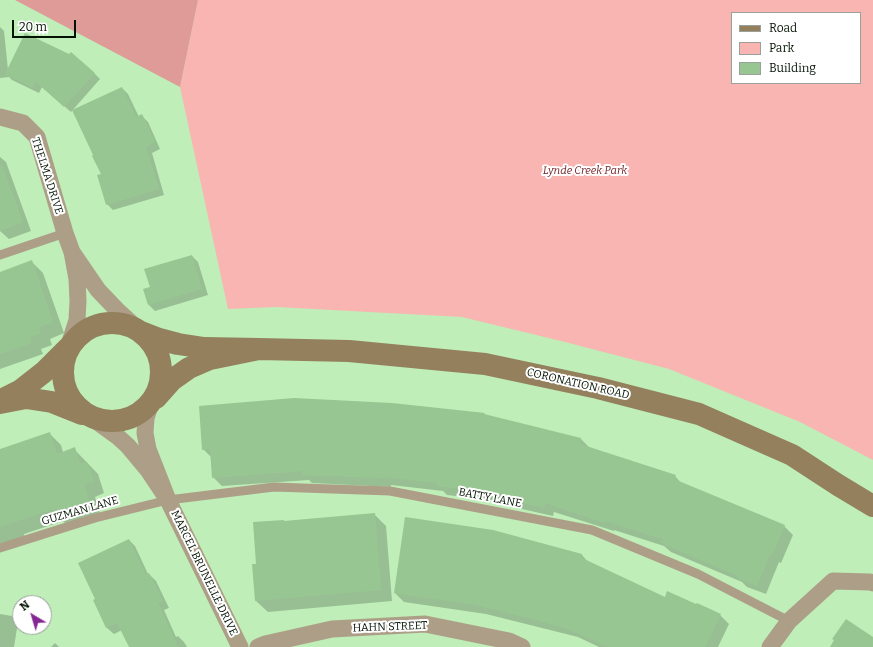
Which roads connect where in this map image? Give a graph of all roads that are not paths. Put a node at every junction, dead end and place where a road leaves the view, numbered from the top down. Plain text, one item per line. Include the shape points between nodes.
1 (0, 117) edge
2 (65, 233) junction
3 (72, 252) junction
4 (0, 255) edge
5 (140, 331) junction
6 (68, 348) junction
7 (259, 349) junction
8 (0, 402) edge
9 (151, 403) junction
10 (92, 418) junction
11 (168, 500) junction
12 (873, 506) edge
13 (0, 548) edge
14 (873, 584) edge
15 (789, 621) junction
16 (240, 647) edge
17 (258, 647) edge
18 (522, 647) edge
19 (770, 647) edge

1 - 2 street, THELMA DRIVE via 23,123 37,137
2 - 3 street
2 - 4 lane
3 - 5 street via 98,290
3 - 6 street via 78,302 77,320
5 - 6 street via 125,324 108,323 92,326 78,335
5 - 7 street, CORONATION ROAD via 159,339 204,348
5 - 9 street via 152,342 159,357 162,373
6 - 8 street via 44,372
6 - 10 street via 62,364 62,380 68,396 78,409
7 - 9 street, CORONATION ROAD via 210,359 189,368 172,380
7 - 12 street, CORONATION ROAD via 349,351 485,364 598,388 699,414 792,455
8 - 10 street via 26,398 52,402
9 - 10 street via 138,414 124,420 107,422
9 - 11 street, MARCEL BRUNELLE DRIVE via 145,433 148,449
10 - 11 street, MARCEL BRUNELLE DRIVE via 128,446
11 - 13 lane, GUZMAN LANE via 95,518
11 - 15 lane, BATTY LANE via 274,487 390,491 592,530 698,574
11 - 16 street, MARCEL BRUNELLE DRIVE
14 - 15 street via 833,581
15 - 19 street
17 - 18 street, HAHN STREET via 332,629 425,624 509,641

